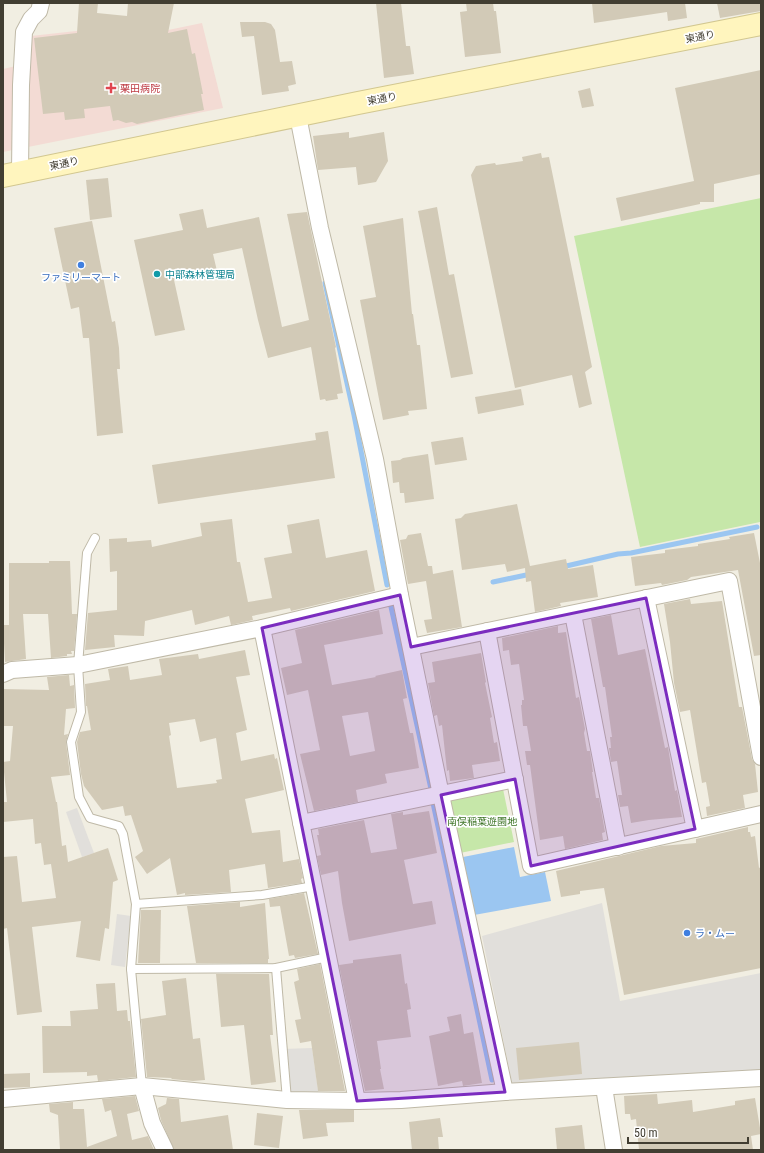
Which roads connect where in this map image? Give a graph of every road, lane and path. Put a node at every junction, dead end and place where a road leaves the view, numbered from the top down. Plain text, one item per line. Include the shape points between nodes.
1 (42, 3) edge
2 (761, 24) edge
3 (298, 116) junction
4 (11, 174) edge
5 (95, 538) dead end
6 (400, 595) junction
7 (646, 598) junction
8 (573, 614) junction
9 (262, 628) junction
10 (487, 632) junction
11 (411, 647) junction
12 (78, 665) junction
13 (3, 674) edge
14 (761, 757) edge
15 (515, 780) junction
16 (441, 795) junction
17 (761, 814) edge
18 (302, 823) junction
19 (695, 829) junction
20 (618, 847) junction
21 (314, 886) junction
22 (136, 904) junction
23 (328, 957) junction
24 (276, 968) junction
25 (131, 969) junction
26 (761, 1078) edge
27 (142, 1086) junction
28 (604, 1087) junction
29 (505, 1092) junction
30 (3, 1099) edge
31 (287, 1100) junction
32 (357, 1101) junction
33 (165, 1150) edge
34 (614, 1150) edge

1 - 4 street via 24,32
2 - 3 street, 東通り
3 - 4 street, 東通り
3 - 6 street via 320,228 375,459
5 - 12 lane via 87,553
6 - 9 street
6 - 11 street
7 - 8 street
7 - 14 street via 729,581
7 - 19 street
8 - 10 street
8 - 20 street
9 - 12 street
9 - 18 street
10 - 11 street
10 - 15 street
11 - 16 street
12 - 13 street via 12,670
12 - 22 lane via 81,712 71,742 79,797 90,818 118,826 123,834
15 - 16 street
15 - 20 street via 531,866
16 - 18 street
16 - 29 street
17 - 19 street
18 - 21 street
19 - 20 street
21 - 22 lane via 262,895
21 - 23 street
22 - 25 lane
23 - 24 lane
23 - 32 street
24 - 25 lane
24 - 31 lane
25 - 27 lane
26 - 28 street
27 - 30 street
27 - 31 street
27 - 33 street via 152,1123
28 - 29 street
28 - 34 street
29 - 32 street
31 - 32 street

